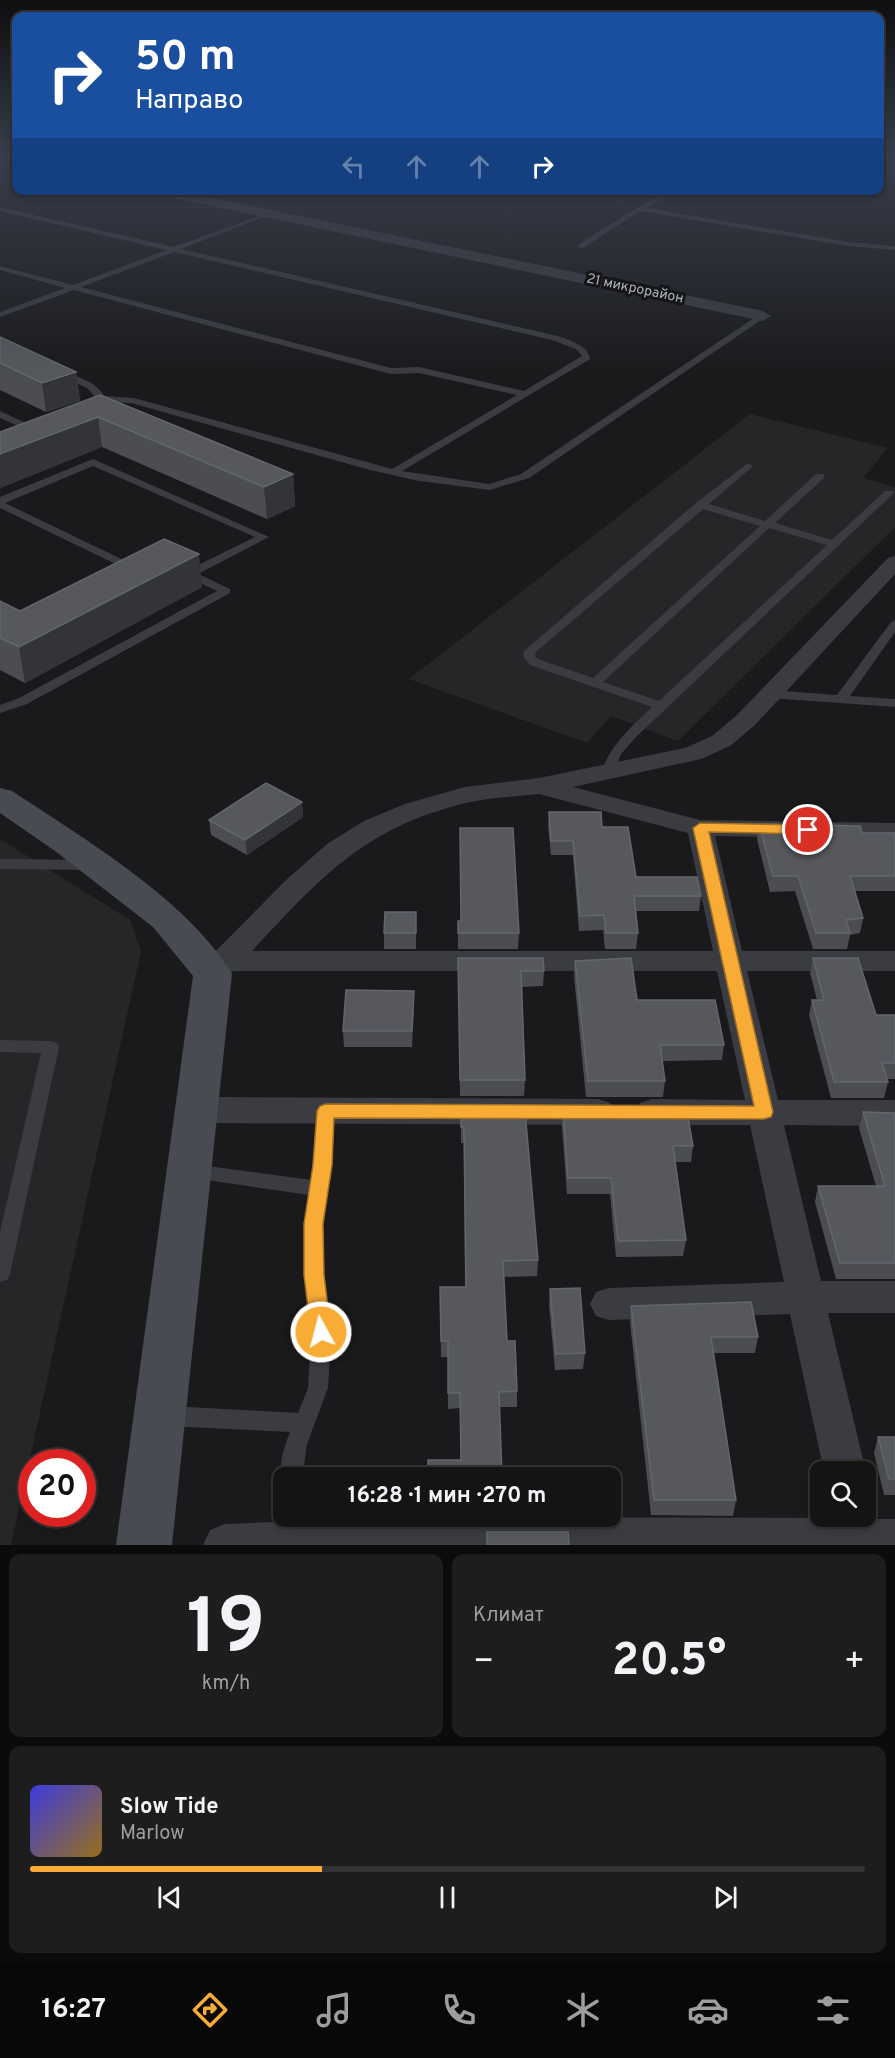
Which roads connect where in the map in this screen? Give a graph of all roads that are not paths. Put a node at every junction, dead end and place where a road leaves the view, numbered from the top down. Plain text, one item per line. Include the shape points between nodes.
1 (95, 231) edge
2 (222, 231) edge
3 (350, 231) edge
4 (604, 231) edge
5 (771, 231) edge
6 (580, 246) dead end
7 (895, 248) edge
8 (175, 249) junction
9 (0, 268) edge
10 (76, 286) junction
11 (0, 315) edge
12 (763, 315) joint
13 (54, 371) edge
14 (525, 394) junction
15 (101, 399) junction
16 (90, 405) edge
17 (1, 415) edge
18 (0, 440) edge
19 (748, 466) dead end
20 (394, 472) junction
21 (820, 476) dead end
22 (889, 493) dead end
23 (0, 502) edge
24 (700, 505) junction
25 (767, 524) junction
26 (834, 544) junction
27 (895, 562) edge
28 (172, 566) edge
29 (140, 573) edge
30 (189, 573) junction
31 (895, 624) edge
32 (595, 683) junction
33 (770, 694) junction
34 (841, 699) junction
35 (895, 703) edge
36 (661, 706) junction
37 (0, 709) edge
38 (609, 770) junction
39 (539, 786) junction
40 (0, 798) edge
41 (700, 828) junction
42 (895, 831) edge
43 (0, 864) edge
44 (96, 865) junction
45 (895, 961) edge
46 (731, 963) junction
47 (218, 968) junction
48 (0, 1046) edge
49 (195, 1110) junction
50 (326, 1111) junction
51 (764, 1112) junction
52 (895, 1113) edge
53 (188, 1170) junction
54 (319, 1189) junction
55 (0, 1274) edge
56 (806, 1297) junction
57 (895, 1297) edge
58 (609, 1304) dead end
59 (161, 1415) junction
60 (304, 1423) junction
61 (843, 1461) edge
62 (293, 1467) edge
63 (868, 1536) edge
64 (144, 1545) edge
65 (225, 1545) edge

1 - 8 lane
2 - 8 lane
3 - 12 street, 21 микрорайон
4 - 6 lane
5 - 7 lane
8 - 10 lane
8 - 14 lane via 555,338 579,347 587,357
9 - 10 lane
10 - 11 lane
10 - 14 lane via 391,371 419,370
12 - 20 lane via 525,476 490,487
13 - 15 lane via 92,387
14 - 20 lane
15 - 16 lane
15 - 20 lane via 131,400
17 - 18 lane via 30,425
19 - 24 lane
21 - 25 lane
22 - 26 lane
23 - 29 lane
23 - 30 lane via 93,462 264,537
24 - 25 lane
24 - 32 lane via 530,651 534,662
25 - 26 lane
25 - 32 lane
26 - 36 lane
27 - 33 street
28 - 30 lane
30 - 37 lane via 226,591 23,701
31 - 34 lane
32 - 36 lane
33 - 34 lane
33 - 38 street via 721,741 702,750
34 - 35 lane
36 - 38 lane via 621,744
38 - 39 street
39 - 41 street
39 - 47 street via 465,795 373,827 338,850 295,887
40 - 44 street
41 - 42 street
41 - 46 street
43 - 44 lane
44 - 47 street via 165,918
45 - 46 street
46 - 47 street
46 - 51 street
47 - 49 street
48 - 55 lane via 51,1047
49 - 50 street
49 - 53 street
50 - 51 street
50 - 54 lane
51 - 52 street
51 - 56 street
53 - 54 lane
53 - 59 street
54 - 60 lane via 314,1224 314,1275 321,1332 318,1388
56 - 57 street
56 - 58 street
56 - 61 street
59 - 60 lane
59 - 64 street
60 - 62 lane
63 - 65 street via 404,1538 283,1534

